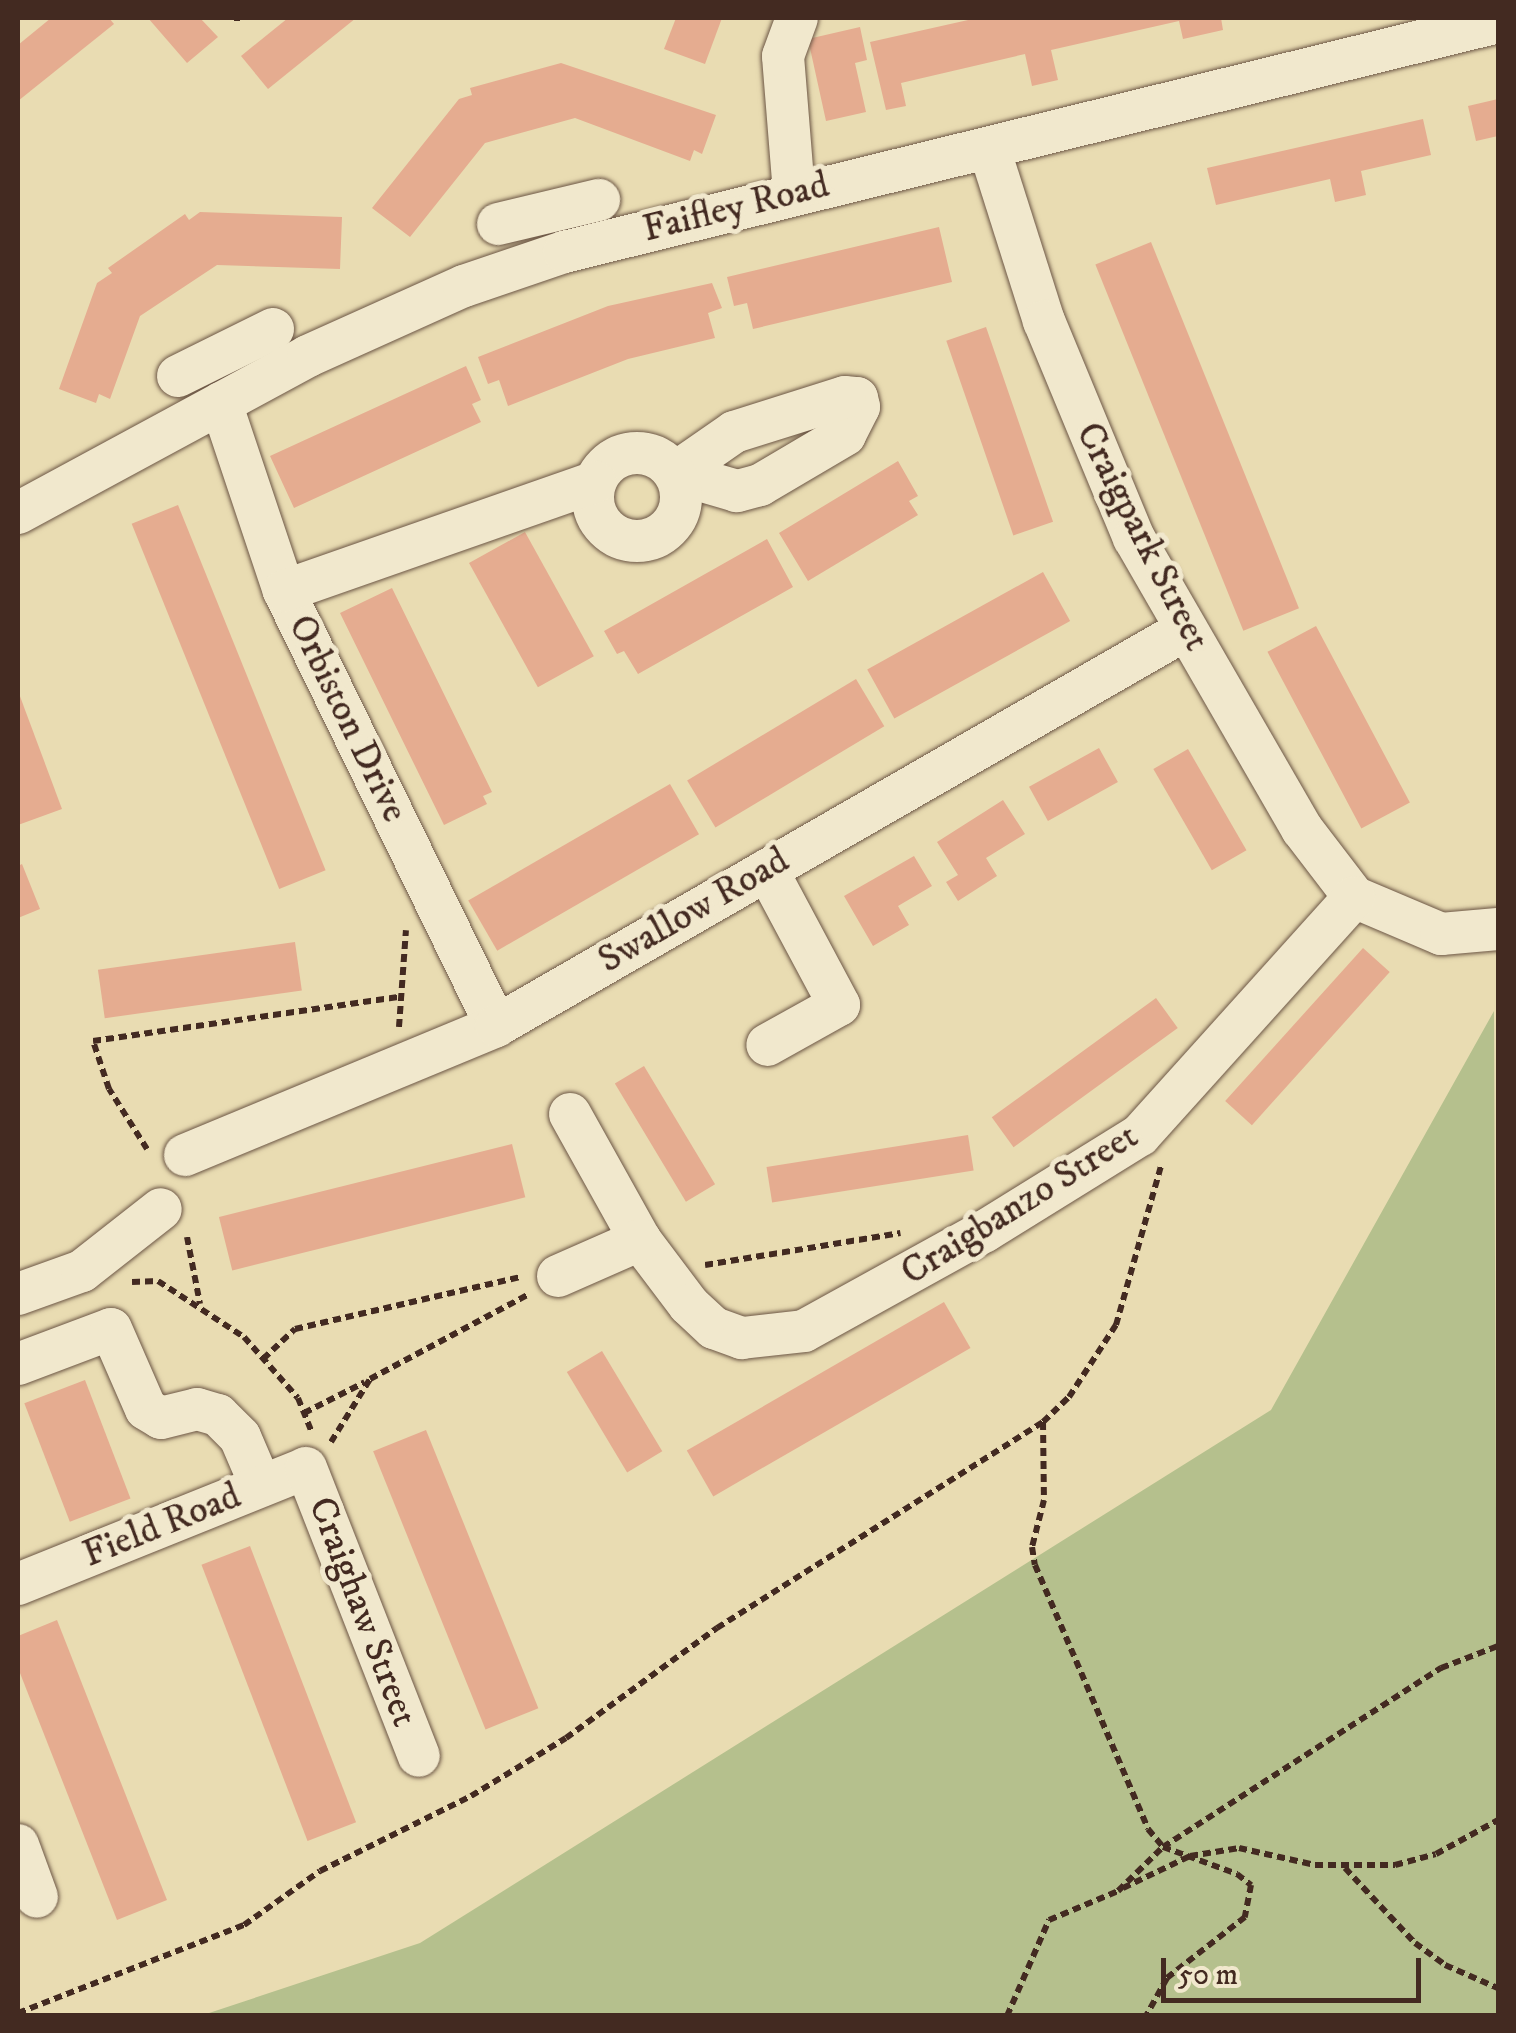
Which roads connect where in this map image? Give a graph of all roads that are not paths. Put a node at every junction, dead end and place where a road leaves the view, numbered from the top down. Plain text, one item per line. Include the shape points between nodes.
1 (796, 18) edge
2 (1498, 22) edge
3 (989, 148) junction
4 (794, 193) junction
5 (599, 200) dead end
6 (553, 211) junction
7 (498, 224) dead end
8 (564, 252) junction
9 (272, 329) dead end
10 (221, 355) junction
11 (178, 376) dead end
12 (231, 398) junction
13 (595, 482) junction
14 (18, 513) edge
15 (284, 591) junction
16 (1185, 630) junction
17 (767, 870) junction
18 (1354, 897) junction
19 (1498, 929) edge
20 (496, 1026) junction
21 (767, 1045) dead end
22 (570, 1114) dead end
23 (171, 1160) road end
24 (172, 1214) road end
25 (652, 1256) junction
26 (558, 1276) road end
27 (18, 1294) edge
28 (18, 1364) edge
29 (314, 1463) joint
30 (261, 1486) junction
31 (18, 1584) edge
32 (418, 1756) dead end
33 (18, 1845) edge
34 (37, 1897) dead end

1 - 4 street via 783,56
2 - 3 street, Faifley Road
3 - 4 street, Faifley Road
3 - 16 street, Craigpark Street via 1088,437
4 - 8 street, Faifley Road
5 - 6 street
6 - 7 street
6 - 8 street
8 - 12 street, Faifley Road via 464,286
9 - 10 street
10 - 11 street
10 - 12 street, Orbiston Drive
12 - 14 street, Faifley Road
12 - 15 street, Orbiston Drive
13 - 13 street via 626,454 654,455 675,473 678,515 645,541 630,541 604,526 592,498
13 - 15 street
15 - 20 street, Orbiston Drive
16 - 17 street, Swallow Road
16 - 18 street, Craigpark Street via 1302,828
17 - 20 street, Swallow Road
17 - 21 street via 839,1005
18 - 19 street via 1442,934
18 - 25 street, Craigbanzo Street via 1165,1110 1110,1157 804,1331 742,1338 714,1328
20 - 23 street, Swallow Road
22 - 25 street, Craigbanzo Street
24 - 27 street via 82,1271
25 - 26 street
28 - 30 street via 111,1329 146,1409 161,1418 197,1409 218,1415 240,1437
29 - 30 street, Field Road
29 - 32 street, Craighaw Street
30 - 31 street, Field Road
33 - 34 street

